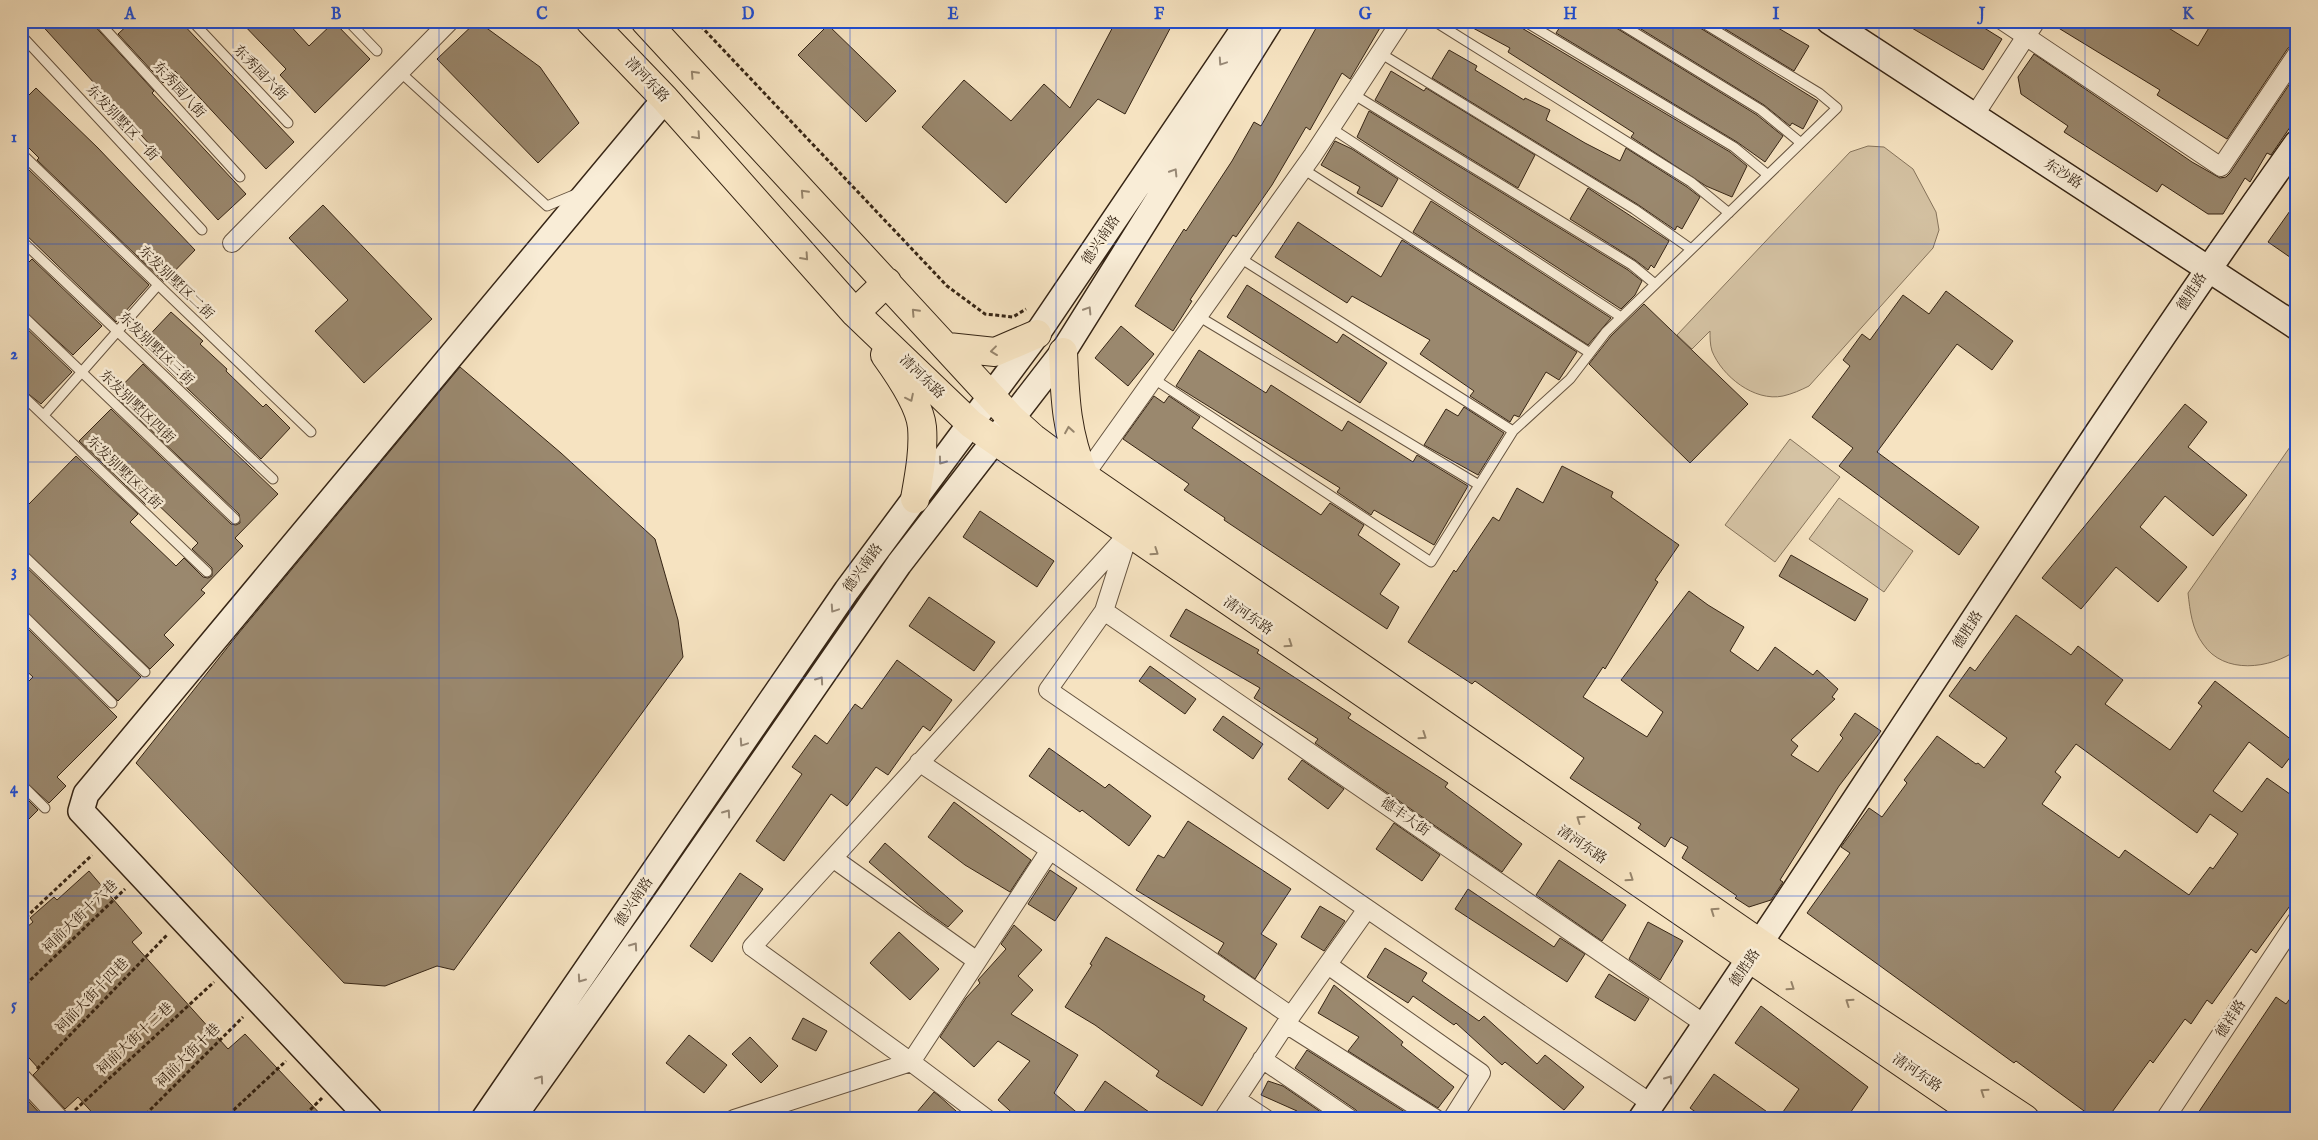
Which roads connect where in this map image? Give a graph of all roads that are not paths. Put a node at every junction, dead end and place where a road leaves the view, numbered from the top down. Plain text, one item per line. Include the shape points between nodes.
1 (98, 21) edge
2 (192, 21) edge
3 (348, 21) edge
4 (450, 21) edge
5 (590, 21) edge
6 (645, 21) edge
7 (1249, 21) edge
8 (1270, 21) edge
9 (1401, 21) edge
10 (1434, 21) edge
11 (1524, 21) edge
12 (1616, 21) edge
13 (1700, 21) edge
14 (1829, 21) edge
15 (2003, 21) edge
16 (2031, 28) edge
17 (21, 35) edge
18 (376, 52) dead end
19 (1380, 53) junction
20 (2297, 54) edge
21 (400, 72) junction
22 (1353, 94) junction
23 (665, 99) junction
24 (1974, 116) junction
25 (288, 122) dead end
26 (1331, 128) junction
27 (1801, 143) junction
28 (2297, 143) edge
29 (21, 153) edge
30 (1303, 169) junction
31 (1768, 175) junction
32 (240, 177) dead end
33 (590, 189) junction
34 (1729, 213) junction
35 (202, 230) dead end
36 (21, 240) edge
37 (232, 243) dead end
38 (1691, 250) junction
39 (1240, 258) junction
40 (2207, 268) junction
41 (887, 282) junction
42 (1655, 284) junction
43 (158, 285) junction
44 (855, 313) junction
45 (21, 314) edge
46 (1198, 316) junction
47 (1621, 318) junction
48 (2297, 327) edge
49 (117, 330) junction
50 (1037, 334) junction
51 (948, 347) junction
52 (1063, 352) junction
53 (1590, 353) junction
54 (80, 371) junction
55 (1154, 379) junction
56 (21, 394) edge
57 (992, 396) junction
58 (44, 415) junction
59 (1012, 419) junction
60 (971, 424) junction
61 (1513, 431) junction
62 (311, 432) dead end
63 (995, 441) junction
64 (1084, 476) junction
65 (273, 479) dead end
66 (1479, 485) junction
67 (915, 500) junction
68 (235, 519) dead end
69 (1128, 534) junction
70 (21, 553) edge
71 (207, 572) dead end
72 (1104, 610) junction
73 (21, 613) edge
74 (145, 672) dead end
75 (112, 703) dead end
76 (919, 762) junction
77 (21, 784) edge
78 (45, 808) dead end
79 (100, 848) road end
80 (1050, 850) junction
81 (834, 859) junction
82 (1367, 909) junction
83 (2297, 920) edge
84 (1756, 952) junction
85 (977, 961) junction
86 (1328, 965) junction
87 (1289, 1020) junction
88 (1706, 1024) junction
89 (1262, 1059) junction
90 (911, 1062) junction
91 (23, 1079) edge
92 (1236, 1099) junction
93 (1647, 1111) edge
94 (66, 1115) edge
95 (356, 1119) edge
96 (370, 1119) edge
97 (484, 1119) edge
98 (512, 1119) edge
99 (734, 1119) edge
100 (987, 1119) edge
101 (1223, 1119) edge
102 (1266, 1119) edge
103 (1350, 1119) edge
104 (1436, 1119) edge
105 (1452, 1119) edge
106 (1984, 1119) edge
107 (2025, 1119) edge
108 (2165, 1119) edge

1 - 32 lane, 东秀园八街
2 - 25 lane, 东秀园六街
3 - 18 lane
4 - 21 street
5 - 23 main road, 清河东路
41 -> 6 main road, 清河东路
7 -> 50 street, 德兴南路
52 -> 8 street, 德兴南路
9 - 19 street
10 - 34 lane via 1691,182
11 - 31 lane via 1734,147
12 - 27 lane via 1761,110
13 - 27 lane via 1819,93 1838,108
14 - 24 street, 东沙路
15 - 16 street
16 - 20 street via 2221,166
16 - 24 street
17 - 35 lane, 东发别墅区一街
19 - 22 street
19 - 38 lane via 1634,209
21 - 33 lane via 547,206
21 - 37 street
22 - 26 street
22 - 42 lane via 1632,265
23 - 33 street
23 -> 44 main road, 清河东路
24 - 40 street, 东沙路
26 - 30 street
26 - 47 lane
27 - 31 lane
28 - 40 street, 德胜路
29 - 43 lane, 东发别墅区二街
30 - 39 street
30 - 53 lane
31 - 34 lane
33 - 96 street via 86,794 81,811
34 - 38 lane
36 - 49 lane, 东发别墅区三街
38 - 42 lane
39 - 46 street
39 - 61 lane
40 - 48 street, 东沙路
40 - 84 street, 德胜路
41 - 44 main road
51 -> 41 main road, 清河东路
42 - 47 lane
43 - 49 lane
43 - 62 lane, 东发别墅区二街
44 - 60 main road, 清河东路
44 -> 67 main road via 894,367 922,425
45 - 54 lane, 东发别墅区四街
46 - 55 street
46 - 66 lane
47 - 53 lane
49 - 54 lane
49 - 65 lane, 东发别墅区三街
50 -> 51 main road via 995,352
50 - 57 street, 德兴南路
51 - 57 main road, 清河东路
52 - 59 street, 德兴南路
64 -> 52 main road via 1072,448 1065,404
53 - 61 lane via 1570,379
54 - 58 lane
54 - 68 lane, 东发别墅区四街
55 - 64 street
55 - 66 lane via 1431,562
56 - 58 lane, 东发别墅区五街
57 - 59 main road, 清河东路
57 - 60 street, 德兴南路
58 - 71 lane, 东发别墅区五街
59 - 63 street, 德兴南路
59 - 64 main road, 清河东路
60 - 63 main road, 清河东路
60 -> 67 street, 德兴南路
61 - 66 lane
63 - 69 main road, 清河东路
98 -> 63 street, 德兴南路 via 900,564
84 -> 64 main road, 清河东路
67 -> 97 street, 德兴南路 via 847,590
69 - 72 street
69 - 76 street
69 -> 84 main road, 清河东路
70 - 74 lane
72 - 82 street via 1048,690
72 - 88 street, 德丰大街
73 - 75 lane
76 - 80 street
76 - 81 street
77 - 78 lane
79 - 95 street
80 - 85 street
80 - 87 street
81 - 85 street
81 - 90 street via 752,947
82 - 86 street
82 - 93 street
83 - 108 street, 德祥路
84 - 88 street, 德胜路
84 -> 106 main road, 清河东路
107 -> 84 main road, 清河东路
85 - 90 street
86 - 87 street
86 - 105 street via 1481,1073
87 - 89 street
87 - 104 street
93 -> 88 street, 德胜路
89 - 92 street
89 - 103 street
90 - 99 street
90 - 100 street
91 - 94 street
92 - 101 street
92 - 102 street

